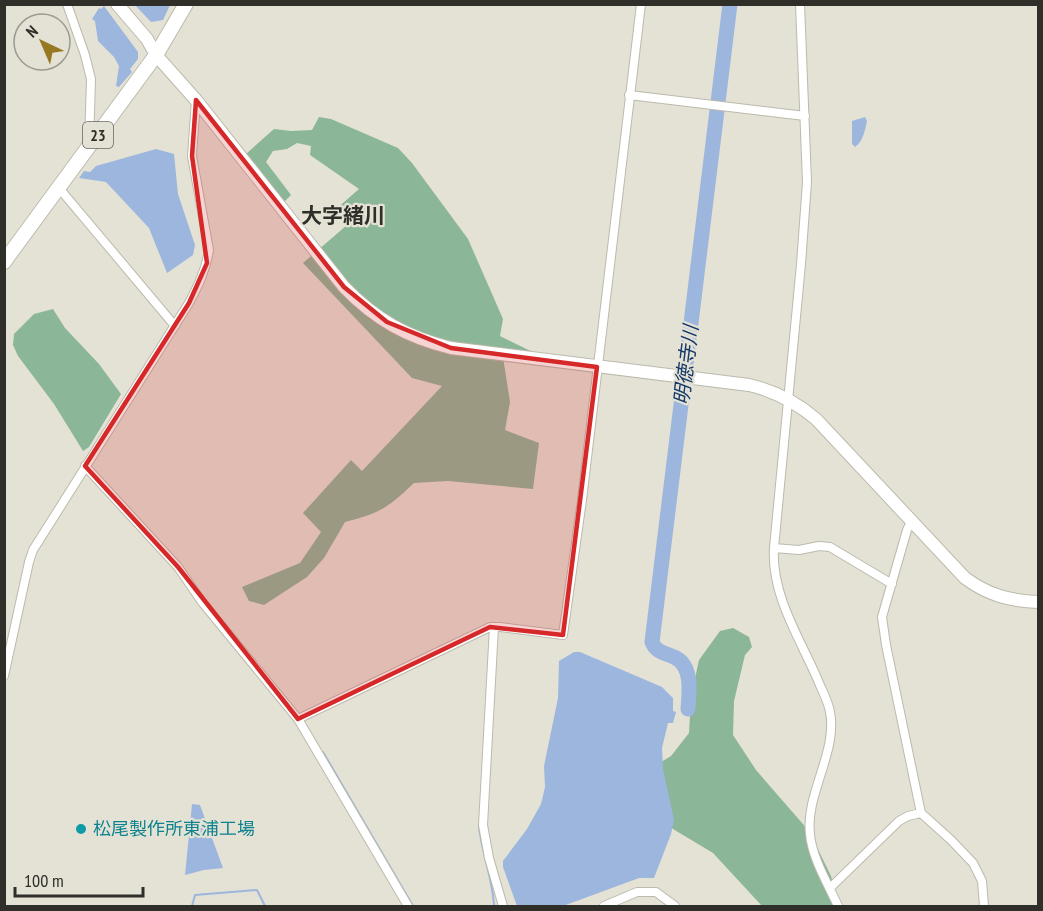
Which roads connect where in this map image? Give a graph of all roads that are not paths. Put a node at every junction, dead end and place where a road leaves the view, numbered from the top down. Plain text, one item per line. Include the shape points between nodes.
1 (67, 4) edge
2 (117, 4) edge
3 (186, 4) edge
4 (641, 4) edge
5 (800, 4) edge
6 (156, 55) junction
7 (629, 95) junction
8 (196, 100) junction
9 (805, 116) junction
10 (89, 149) junction
11 (59, 188) junction
12 (4, 262) edge
13 (175, 326) junction
14 (597, 367) junction
15 (788, 398) junction
16 (85, 466) junction
17 (911, 522) junction
18 (774, 548) junction
19 (892, 584) junction
20 (1038, 602) edge
21 (494, 627) junction
22 (4, 676) edge
23 (298, 719) junction
24 (921, 813) junction
25 (830, 888) junction
26 (408, 906) edge
27 (504, 906) edge
28 (604, 906) edge
29 (675, 906) edge
30 (838, 906) edge
31 (984, 906) edge

1 - 10 street via 91,79
2 - 6 street
3 - 6 main road, 23
4 - 7 street
5 - 9 street
6 - 8 street
6 - 10 main road, 23
7 - 9 street
7 - 14 street
8 - 13 street via 192,156 209,250 199,285
8 - 14 street via 363,307 413,337 452,348
9 - 15 street via 807,182
10 - 11 main road, 23
11 - 12 main road, 23
11 - 13 street
13 - 16 street
14 - 15 street via 749,385
14 - 21 street via 563,635
15 - 17 street via 816,419
15 - 18 street
16 - 22 street via 31,556
16 - 23 street via 178,567
17 - 19 street
17 - 20 street via 974,585 1007,599
18 - 19 street via 830,547
18 - 25 street via 778,589 830,709 832,729 809,825
19 - 24 street via 882,617
21 - 23 street
21 - 27 street via 483,825
23 - 26 street
24 - 25 street via 899,821
24 - 31 street via 973,863 982,881
25 - 30 street
28 - 29 street via 637,892 657,892

